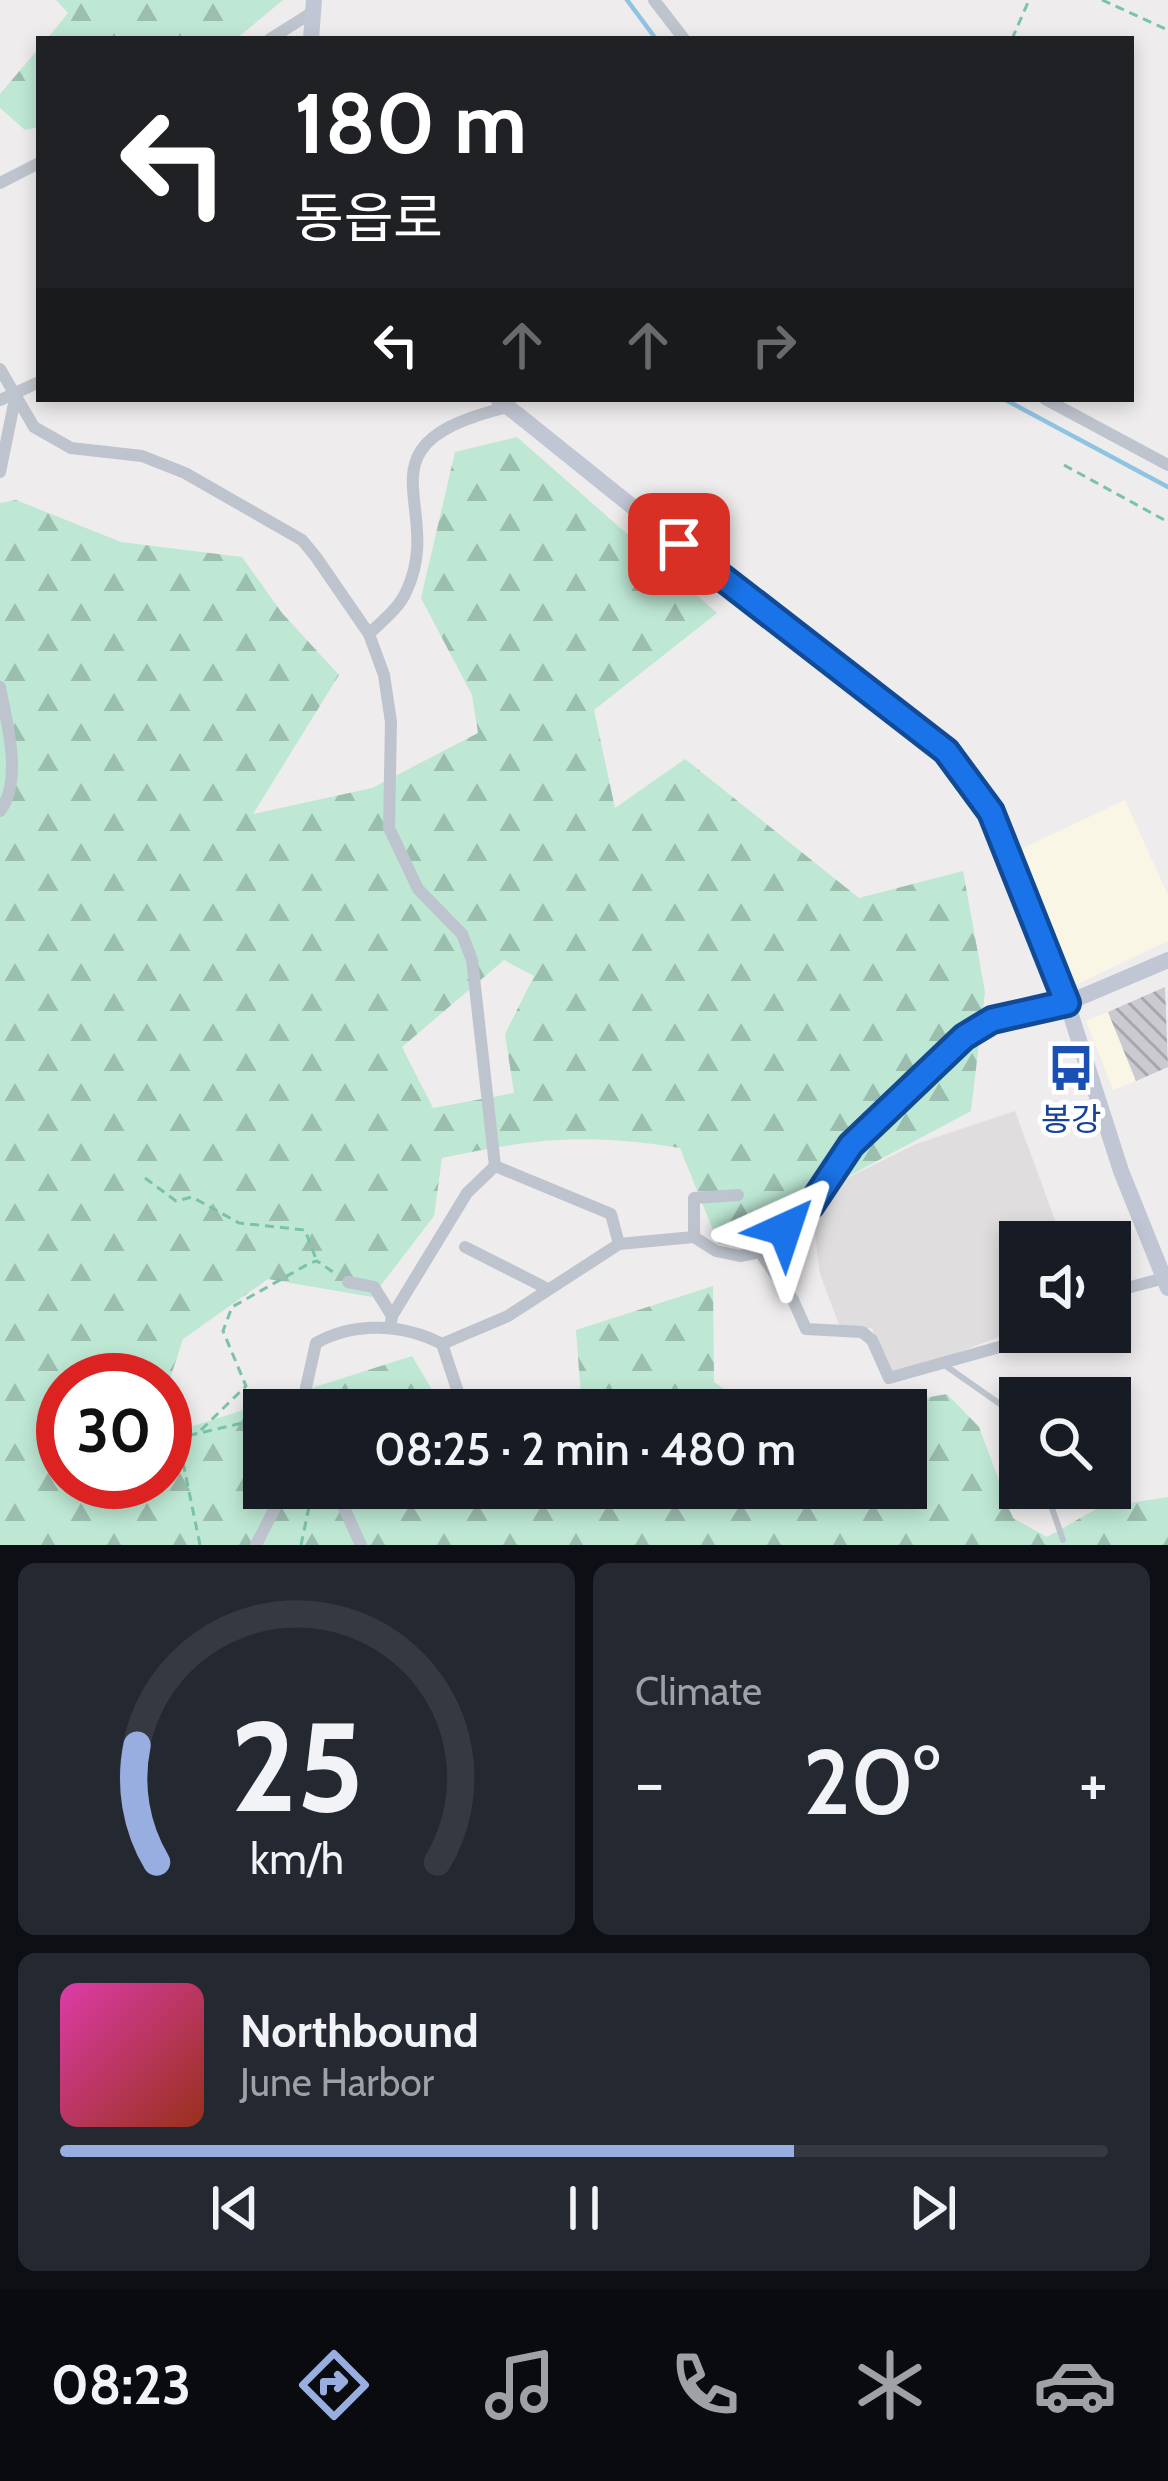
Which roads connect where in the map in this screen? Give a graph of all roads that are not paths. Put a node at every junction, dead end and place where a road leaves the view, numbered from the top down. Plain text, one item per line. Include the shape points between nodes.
1 (654, 0) edge
2 (314, 6) edge
3 (274, 36) edge
4 (311, 36) edge
5 (682, 36) edge
6 (36, 165) edge
7 (0, 183) edge
8 (0, 369) edge
9 (36, 383) edge
10 (16, 393) junction
11 (0, 400) edge
12 (1051, 402) edge
13 (503, 403) edge
14 (1168, 465) edge
15 (0, 472) edge
16 (369, 634) junction
17 (0, 687) edge
18 (0, 812) edge
19 (1168, 960) edge
20 (1067, 1003) junction
21 (495, 1166) junction
22 (738, 1195) dead end
23 (694, 1237) junction
24 (619, 1244) junction
25 (465, 1246) dead end
26 (760, 1252) junction
27 (1166, 1280) edge
28 (347, 1282) road end
29 (1131, 1288) edge
30 (548, 1289) junction
31 (391, 1322) junction
32 (442, 1344) junction
33 (999, 1348) edge
34 (944, 1364) junction
35 (306, 1389) edge
36 (457, 1389) edge
37 (999, 1403) edge
38 (274, 1509) edge
39 (344, 1509) edge
40 (1052, 1509) edge
41 (1063, 1540) dead end
42 (256, 1545) edge
43 (361, 1545) edge

1 - 5 street
2 - 3 street
2 - 4 main road
6 - 7 street
8 - 10 street
9 - 10 street
10 - 11 street
10 - 15 street
10 - 16 street via 34,427 71,448 142,456 185,473 302,540
12 - 14 street
13 - 16 street via 442,429 413,470 415,562 406,592
13 - 20 main road via 946,751 991,812
16 - 21 street via 391,722 389,828 418,889 462,934 472,960
17 - 18 street via 11,757 10,798
19 - 20 main road
20 - 26 street via 992,1020 964,1037 851,1145 811,1205
20 - 27 main road
21 - 24 street via 610,1214
21 - 31 street via 466,1193
22 - 23 street via 694,1198
23 - 24 street
23 - 26 street via 716,1251
24 - 30 street
25 - 30 street
26 - 34 street via 806,1329 862,1332 889,1378
27 - 29 street
28 - 31 street via 374,1286
30 - 32 street via 477,1333
31 - 32 street
31 - 35 street via 316,1342
32 - 36 street
33 - 34 street
34 - 37 lane
38 - 42 street
39 - 43 street
40 - 41 lane

